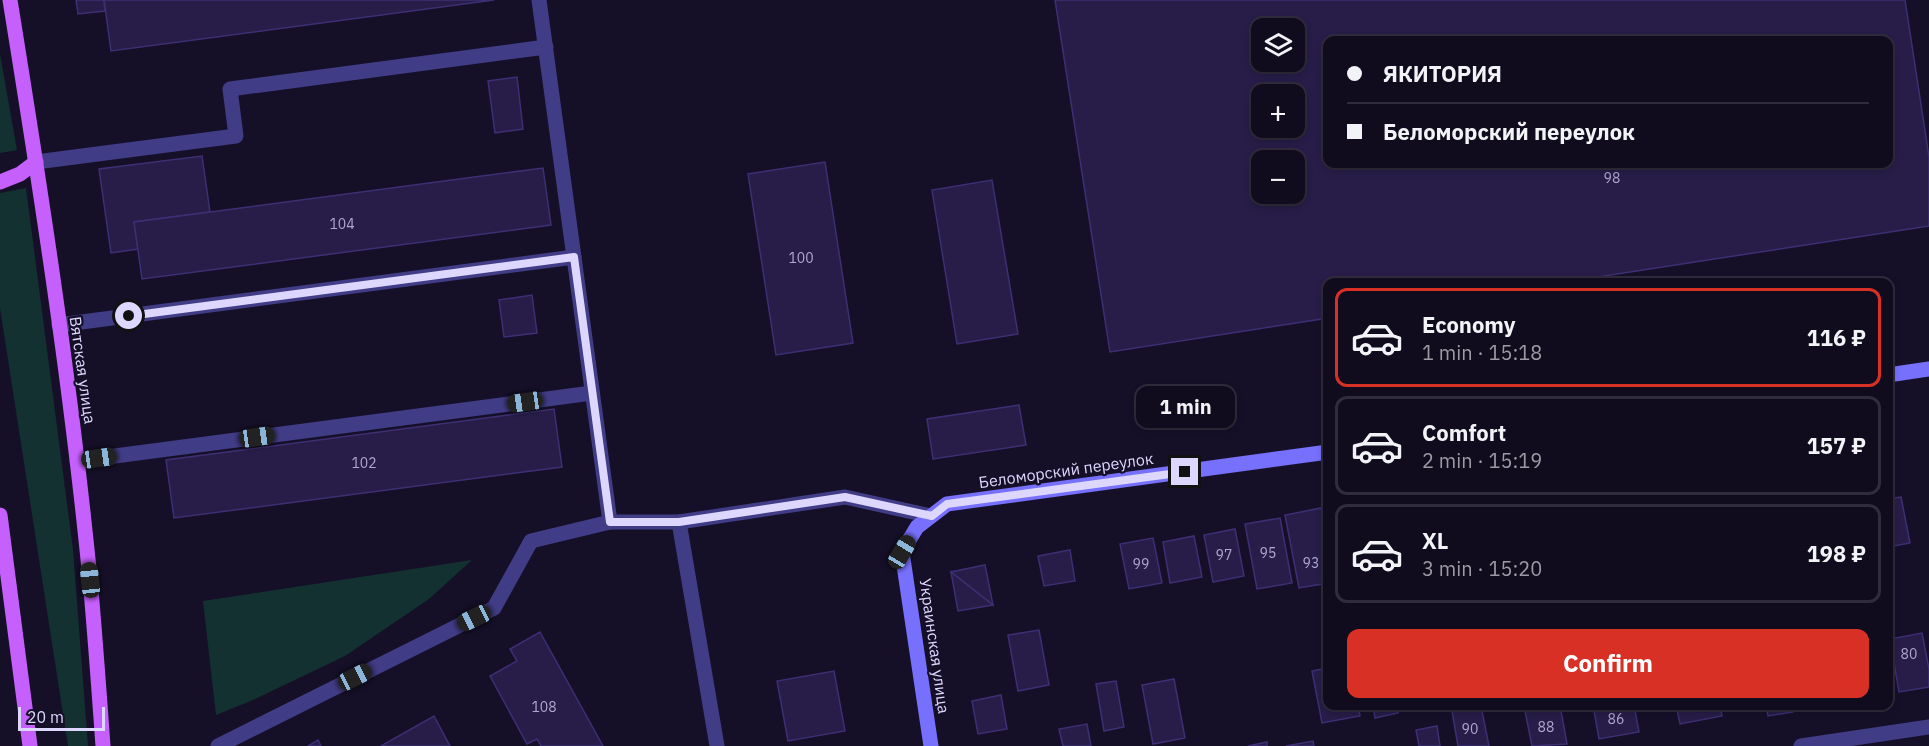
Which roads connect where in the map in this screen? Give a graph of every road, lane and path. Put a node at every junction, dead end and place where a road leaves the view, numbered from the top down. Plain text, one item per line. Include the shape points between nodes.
1 (10, 0) edge
2 (539, 0) edge
3 (546, 47) junction
4 (36, 162) junction
5 (0, 182) edge
6 (574, 257) junction
7 (59, 325) junction
8 (1929, 369) edge
9 (1893, 374) edge
10 (592, 393) junction
11 (1323, 453) edge
12 (77, 461) junction
13 (0, 515) edge
14 (932, 516) junction
15 (610, 522) junction
16 (679, 522) junction
17 (902, 552) joint
18 (5, 585) edge
19 (1929, 727) edge
20 (30, 746) edge
21 (103, 746) edge
22 (218, 746) edge
23 (717, 746) edge
24 (931, 746) edge
25 (1801, 746) edge

1 - 4 main road, Вятская улица
2 - 3 street
3 - 4 street via 230,89 236,136
3 - 6 street
4 - 5 main road
4 - 7 main road, Вятская улица
6 - 7 street
6 - 10 street
7 - 12 main road, Вятская улица
8 - 9 street
10 - 12 street
10 - 15 street
11 - 14 street, Беломорский переулок via 947,504
12 - 21 main road, Вятская улица
13 - 18 main road
14 - 16 street via 845,497
14 - 17 street, Беломорский переулок via 917,527
15 - 16 street
15 - 22 street via 531,541 494,608
16 - 23 street
17 - 24 street, Украинская улица
18 - 20 main road
19 - 25 street

